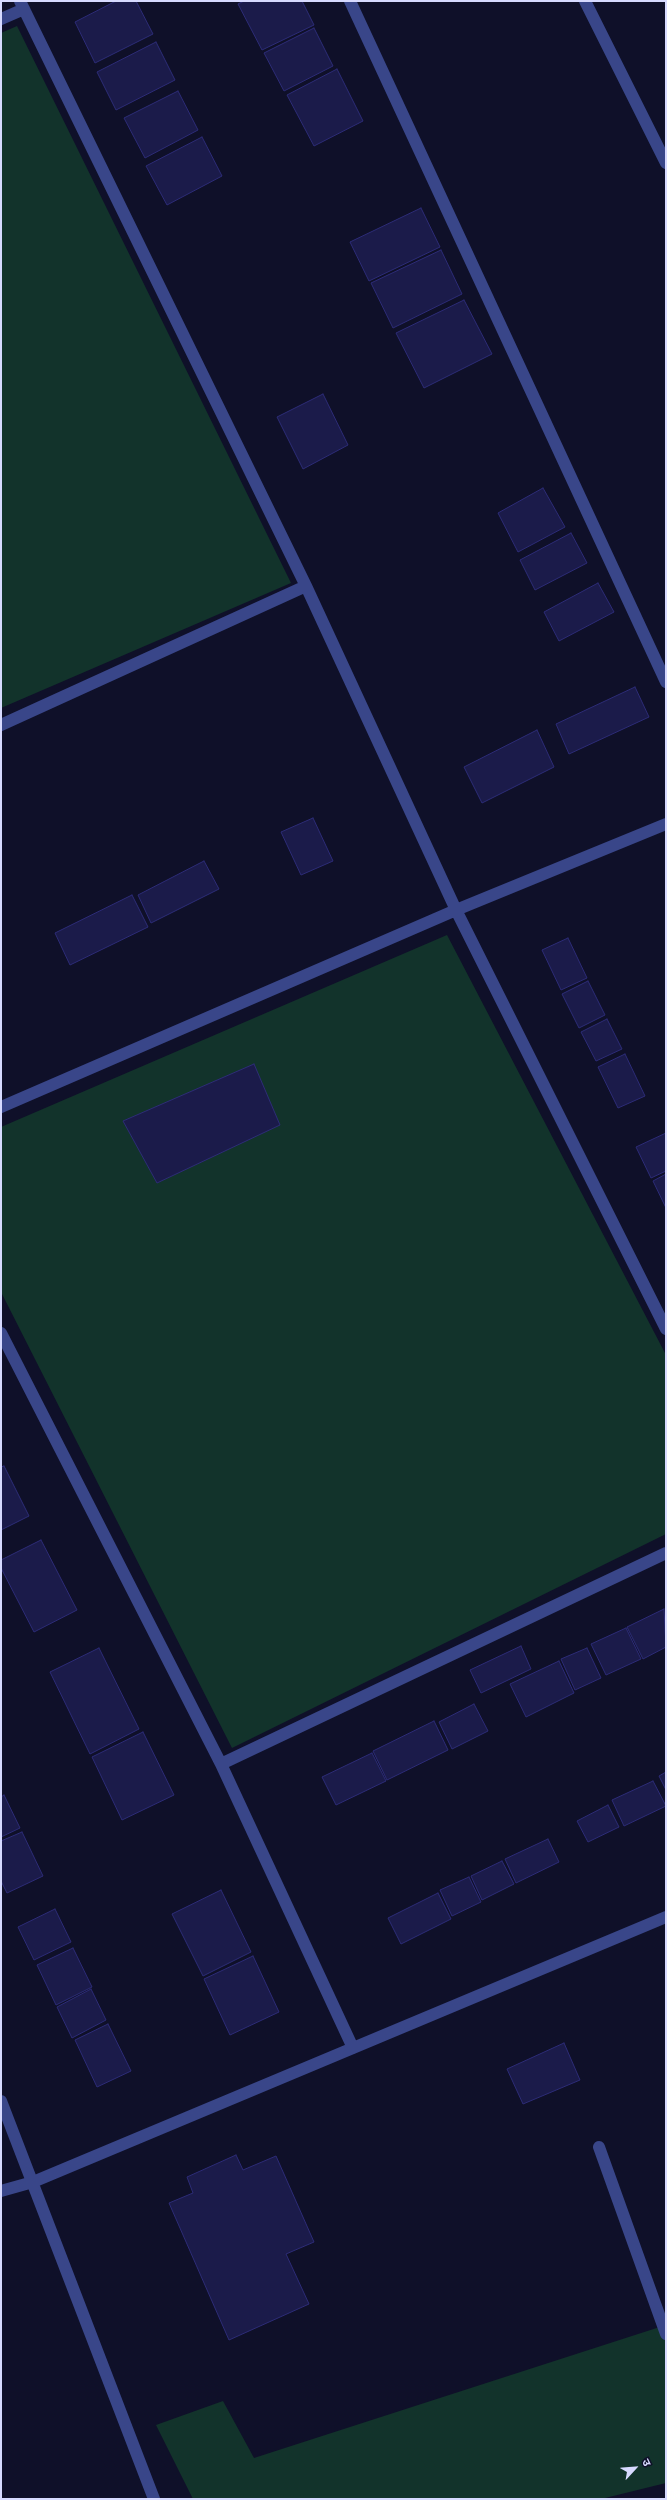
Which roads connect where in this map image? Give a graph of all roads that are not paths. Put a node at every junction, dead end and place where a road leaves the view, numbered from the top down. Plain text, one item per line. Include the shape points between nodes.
1 (350, 1) edge
2 (585, 1) edge
3 (22, 5) edge
4 (1, 19) edge
5 (666, 163) edge
6 (306, 586) junction
7 (666, 682) edge
8 (1, 725) edge
9 (666, 824) edge
10 (456, 910) junction
11 (1, 1107) edge
12 (666, 1329) edge
13 (1, 1333) edge
14 (666, 1553) edge
15 (221, 1764) junction
16 (666, 1917) edge
17 (353, 2048) junction
18 (1, 2101) edge
19 (599, 2147) dead end
20 (33, 2182) junction
21 (1, 2191) edge
22 (666, 2334) edge
23 (154, 2499) edge

1 - 7 street
2 - 5 street
3 - 4 street
3 - 6 street
6 - 8 street
6 - 10 street
9 - 10 street
10 - 11 street
10 - 12 street
13 - 15 street
14 - 15 street
15 - 17 street
16 - 17 street
17 - 20 street
18 - 20 street
19 - 22 street
20 - 21 street
20 - 23 street

